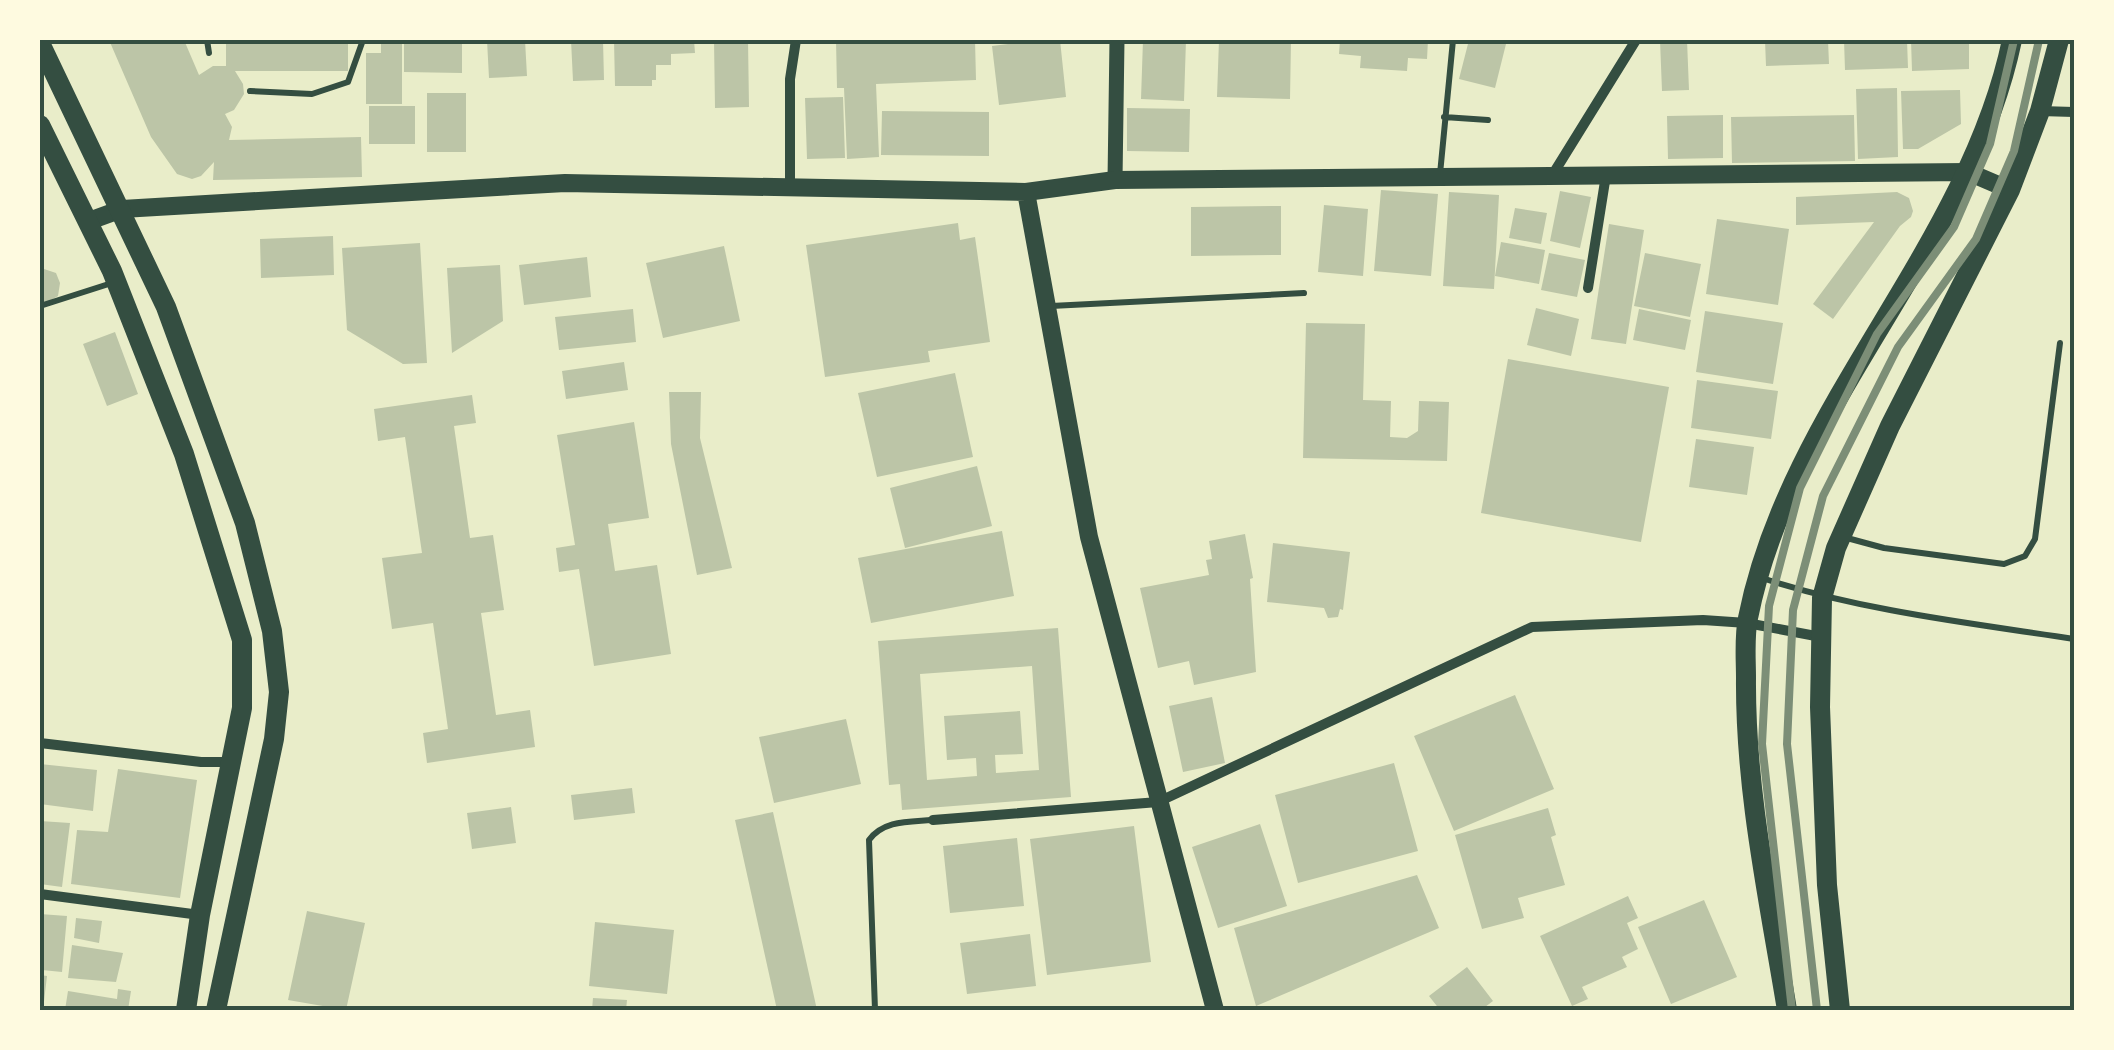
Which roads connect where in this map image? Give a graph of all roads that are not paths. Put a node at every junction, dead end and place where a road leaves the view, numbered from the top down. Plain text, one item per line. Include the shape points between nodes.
1 (207, 40) edge
2 (364, 40) edge
3 (796, 40) edge
4 (1118, 40) edge
5 (1452, 40) edge
6 (1636, 40) edge
7 (2012, 40) edge
8 (2060, 40) edge
9 (40, 42) edge
10 (209, 53) dead end
11 (250, 90) dead end
12 (2040, 111) junction
13 (2074, 112) edge
14 (1444, 117) junction
15 (1488, 120) dead end
16 (41, 131) edge
17 (1968, 172) junction
18 (1552, 174) junction
19 (1440, 175) junction
20 (1606, 175) junction
21 (1115, 180) junction
22 (790, 187) junction
23 (2010, 190) junction
24 (1026, 192) junction
25 (122, 209) junction
26 (89, 221) junction
27 (116, 282) junction
28 (1588, 288) dead end
29 (1304, 293) dead end
30 (40, 306) edge
31 (1046, 306) junction
32 (2060, 343) dead end
33 (1841, 536) junction
34 (1757, 577) junction
35 (1822, 598) junction
36 (1746, 623) junction
37 (1821, 637) junction
38 (2074, 639) edge
39 (40, 743) edge
40 (232, 762) junction
41 (1158, 802) junction
42 (933, 820) joint
43 (40, 894) edge
44 (200, 915) junction
45 (186, 1010) edge
46 (216, 1010) edge
47 (875, 1010) edge
48 (1215, 1010) edge
49 (1787, 1010) edge
50 (1840, 1010) edge

1 - 10 lane
2 - 11 lane via 348,82 312,94
3 - 22 street
4 - 21 street
5 - 14 lane
6 - 18 street
7 - 17 main road
8 - 12 main road
9 - 25 main road
12 - 13 street
12 - 23 main road
14 - 15 lane
14 - 19 lane
16 - 26 main road
17 - 20 main road
17 - 23 main road
17 - 34 main road via 1790,488
18 - 19 main road
18 - 20 main road
19 - 21 main road
20 - 28 street
21 - 24 main road
22 - 24 main road
22 - 25 main road via 565,183
23 - 33 main road
24 - 31 main road
25 - 26 main road
25 - 46 main road via 166,307 245,523 272,631 279,692 274,739
26 - 27 main road
27 - 30 lane
27 - 40 main road via 184,454 242,640 242,708
29 - 31 lane
31 - 41 main road via 1088,537
32 - 33 lane via 2035,539 2024,556 2004,564
33 - 35 main road
34 - 35 lane
34 - 36 main road
35 - 37 main road
35 - 38 lane
36 - 37 street
36 - 41 street via 1532,627
36 - 49 main road via 1749,767
37 - 50 main road via 1827,885
39 - 40 street
40 - 44 main road
41 - 42 street
41 - 48 main road
42 - 47 lane via 891,824 869,840
43 - 44 street
44 - 45 main road

